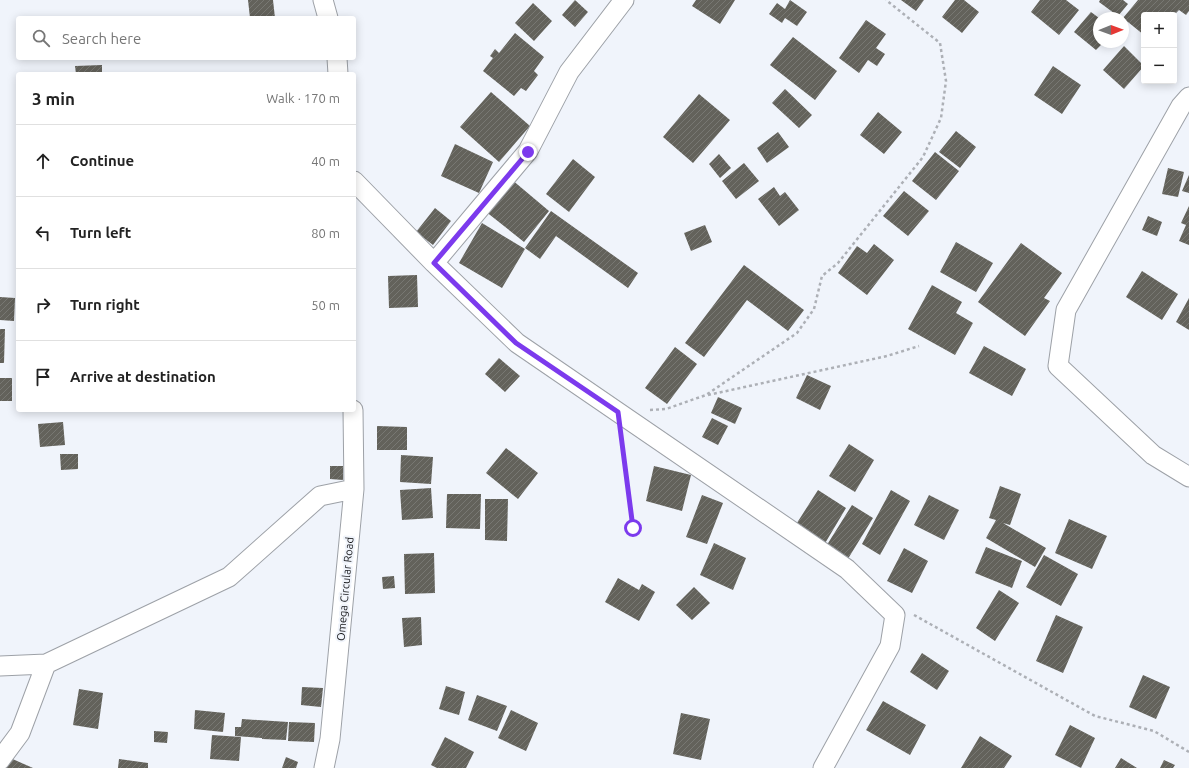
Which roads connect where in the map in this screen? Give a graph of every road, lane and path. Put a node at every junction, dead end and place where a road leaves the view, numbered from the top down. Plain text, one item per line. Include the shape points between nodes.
1 (324, 0) edge
2 (624, 0) edge
3 (886, 0) edge
4 (328, 16) edge
5 (337, 60) edge
6 (338, 72) edge
7 (1189, 97) edge
8 (356, 183) edge
9 (434, 263) junction
10 (919, 346) dead end
11 (706, 395) junction
12 (353, 412) edge
13 (618, 412) junction
14 (1189, 477) edge
15 (354, 489) junction
16 (633, 528) dead end
17 (895, 615) junction
18 (46, 664) junction
19 (0, 666) edge
20 (1189, 752) edge
21 (0, 760) edge
22 (324, 768) edge
23 (823, 768) edge

1 - 4 street
2 - 9 street via 569,72 528,152
3 - 11 path via 940,43 946,81 941,118 923,157 838,263 822,276 814,309 797,334
5 - 6 street
7 - 14 street via 1181,106 1066,310 1058,366 1153,455
8 - 9 street
9 - 13 street via 516,343
10 - 11 path via 887,356
11 - 13 path via 666,409
12 - 15 street, Omega Circular Road
13 - 16 path
13 - 17 street via 847,568
15 - 18 street via 320,496 229,577
15 - 22 street, Omega Circular Road via 330,739
17 - 20 path via 914,615 1095,716 1154,731
17 - 23 street via 890,646
18 - 19 street
18 - 21 street via 20,733

